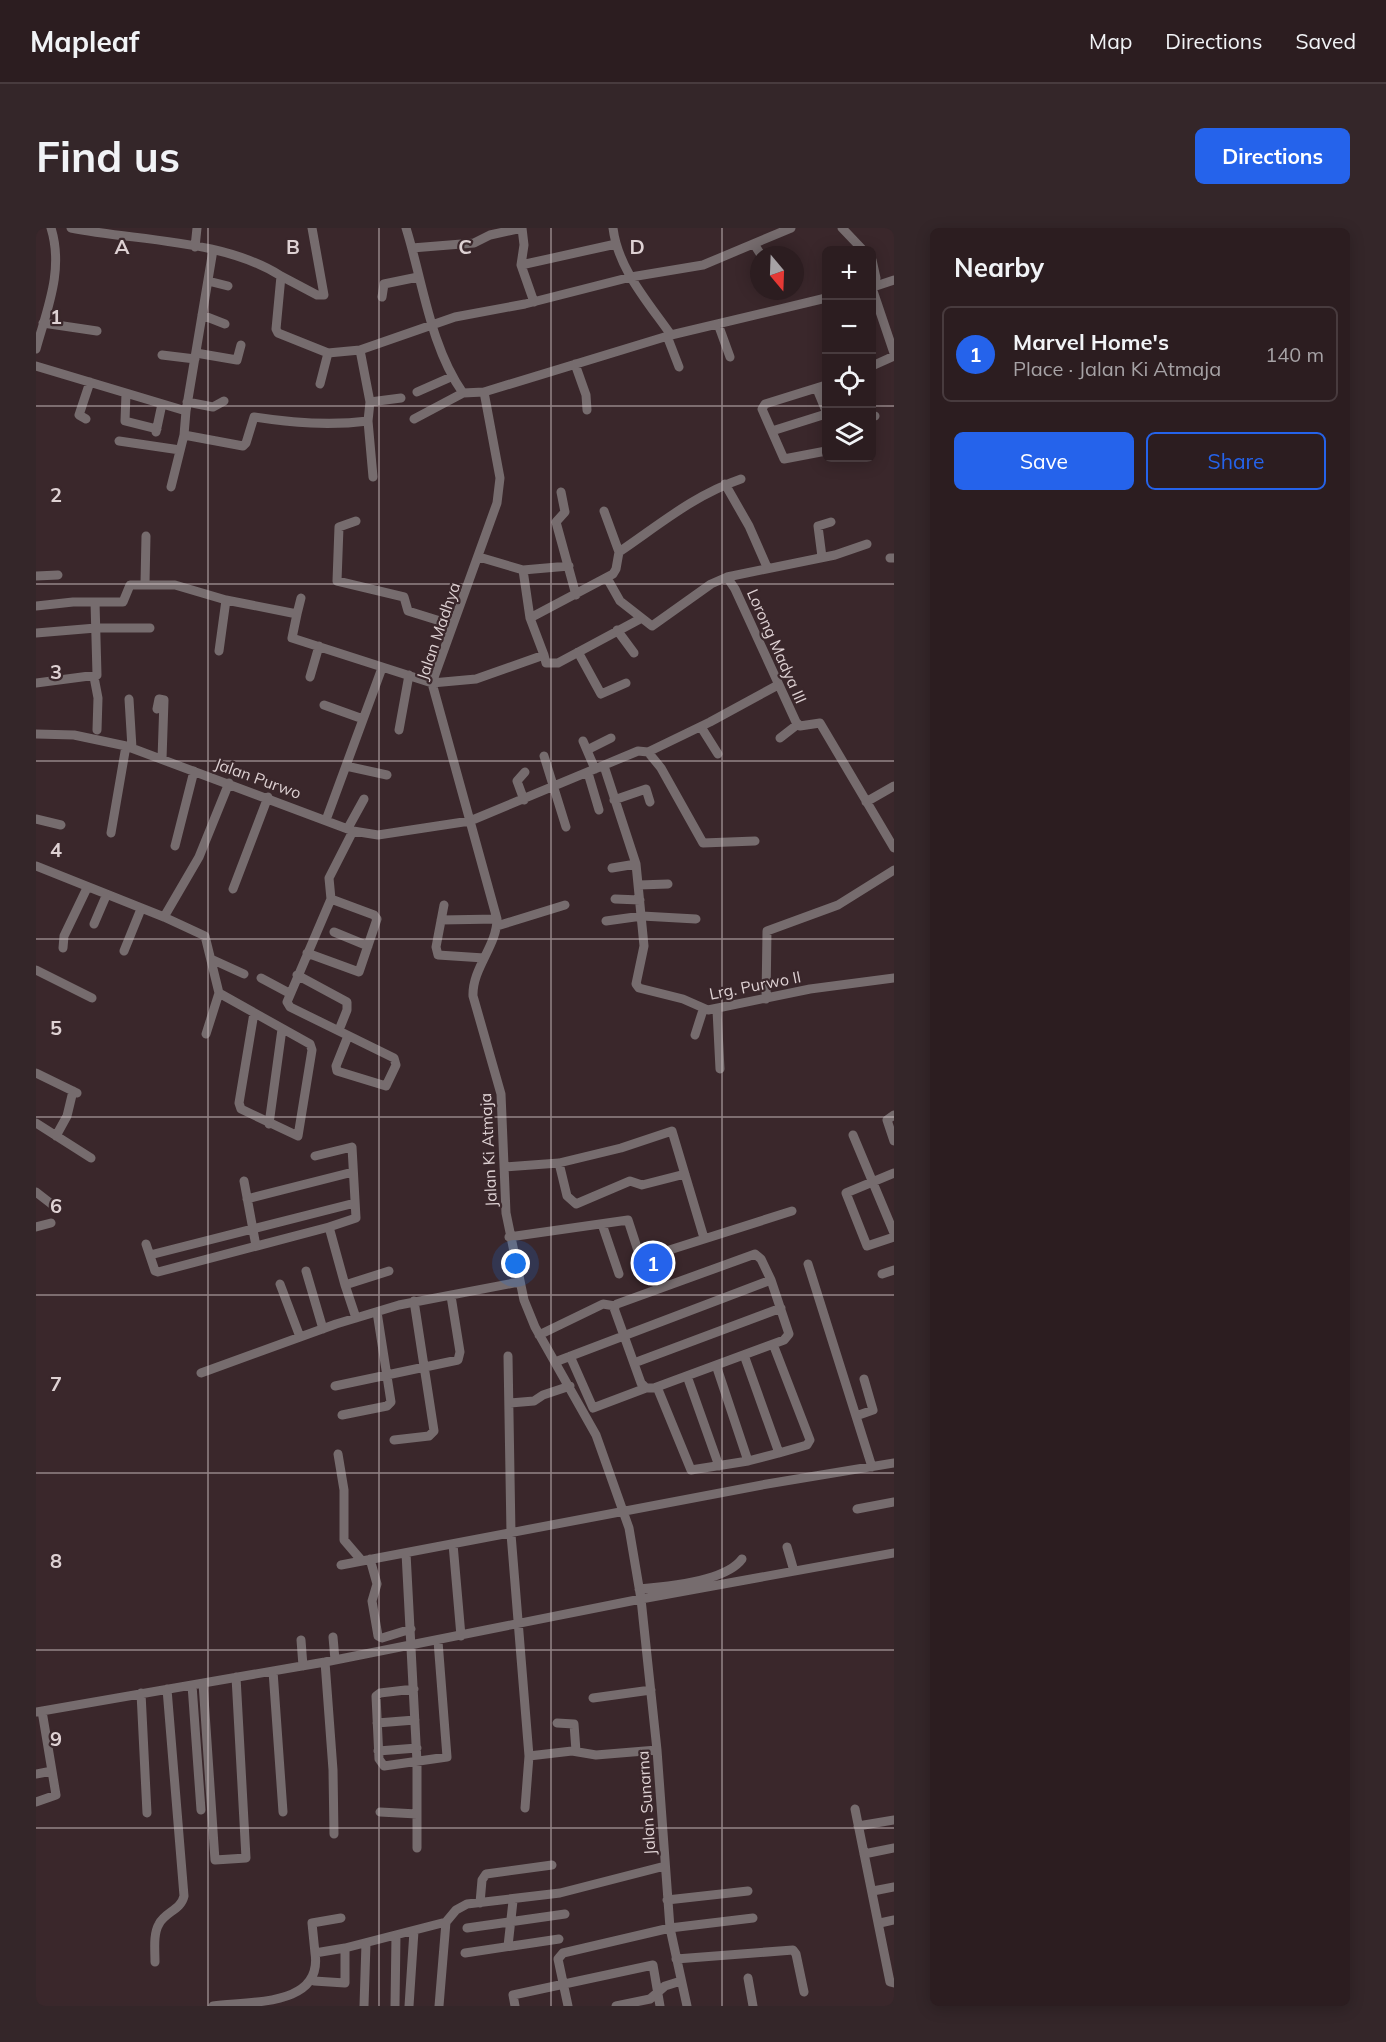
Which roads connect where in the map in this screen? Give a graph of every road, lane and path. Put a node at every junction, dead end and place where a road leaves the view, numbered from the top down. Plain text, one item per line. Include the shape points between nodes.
1 (51, 228) edge
2 (71, 228) edge
3 (197, 228) edge
4 (312, 228) edge
5 (406, 228) edge
6 (522, 228) edge
7 (612, 228) edge
8 (791, 228) edge
9 (842, 228) edge
10 (102, 230) edge
11 (616, 244) junction
12 (754, 244) joint
13 (859, 246) edge
14 (195, 247) junction
15 (412, 248) junction
16 (213, 250) junction
17 (521, 265) junction
18 (281, 276) junction
19 (418, 277) junction
20 (631, 277) junction
21 (894, 280) edge
22 (208, 281) junction
23 (228, 286) dead end
24 (876, 286) edge
25 (382, 297) dead end
26 (822, 299) edge
27 (876, 299) edge
28 (534, 302) junction
29 (202, 315) junction
30 (43, 323) junction
31 (225, 324) dead end
32 (718, 324) junction
33 (434, 325) junction
34 (97, 331) dead end
35 (669, 335) junction
36 (241, 345) dead end
37 (36, 349) edge
38 (360, 350) junction
39 (328, 352) junction
40 (162, 355) dead end
41 (894, 355) edge
42 (195, 356) junction
43 (730, 357) dead end
44 (575, 364) junction
45 (876, 364) edge
46 (36, 366) edge
47 (679, 367) dead end
48 (451, 377) junction
49 (90, 382) junction
50 (321, 384) dead end
51 (822, 387) edge
52 (417, 392) dead end
53 (484, 392) junction
54 (126, 393) junction
55 (463, 393) junction
56 (400, 398) dead end
57 (224, 401) dead end
58 (370, 402) junction
59 (162, 404) junction
60 (187, 407) junction
61 (587, 410) dead end
62 (822, 413) edge
63 (87, 419) dead end
64 (414, 419) dead end
65 (368, 421) junction
66 (772, 431) junction
67 (184, 435) junction
68 (119, 441) dead end
69 (180, 450) junction
70 (822, 452) edge
71 (373, 477) dead end
72 (741, 478) dead end
73 (725, 484) junction
74 (171, 487) dead end
75 (561, 492) dead end
76 (604, 511) dead end
77 (356, 521) dead end
78 (831, 522) dead end
79 (146, 536) dead end
80 (867, 544) dead end
81 (619, 552) junction
82 (479, 557) junction
83 (822, 557) junction
84 (569, 566) junction
85 (767, 567) junction
86 (523, 570) junction
87 (58, 575) dead end
88 (36, 576) edge
89 (607, 578) junction
90 (727, 578) junction
91 (145, 583) junction
92 (576, 595) junction
93 (301, 598) dead end
94 (226, 600) junction
95 (95, 602) junction
96 (36, 606) edge
97 (297, 614) junction
98 (530, 618) junction
99 (640, 619) junction
100 (453, 625) junction
101 (96, 628) junction
102 (150, 628) dead end
103 (617, 630) junction
104 (36, 633) edge
105 (319, 646) junction
106 (219, 651) dead end
107 (578, 652) junction
108 (634, 653) dead end
109 (543, 655) junction
110 (382, 668) junction
111 (409, 675) junction
112 (94, 677) junction
113 (310, 677) dead end
114 (36, 683) edge
115 (432, 683) junction
116 (626, 683) dead end
117 (778, 686) junction
118 (129, 699) dead end
119 (324, 705) dead end
120 (157, 709) dead end
121 (363, 718) junction
122 (798, 724) junction
123 (701, 727) junction
124 (97, 730) dead end
125 (399, 730) dead end
126 (36, 734) edge
127 (611, 738) dead end
128 (780, 738) dead end
129 (129, 747) junction
130 (648, 752) junction
131 (718, 754) dead end
132 (544, 756) dead end
133 (162, 759) junction
134 (346, 766) junction
135 (596, 769) junction
136 (194, 771) junction
137 (525, 772) dead end
138 (387, 775) dead end
139 (229, 783) junction
140 (894, 786) edge
141 (555, 787) junction
142 (268, 797) junction
143 (364, 799) dead end
144 (524, 800) junction
145 (614, 800) junction
146 (650, 802) dead end
147 (866, 802) junction
148 (600, 810) dead end
149 (36, 819) edge
150 (326, 820) junction
151 (470, 821) junction
152 (61, 825) dead end
153 (566, 827) dead end
154 (351, 830) junction
155 (111, 833) dead end
156 (890, 836) edge
157 (755, 841) dead end
158 (175, 846) dead end
159 (894, 848) edge
160 (636, 864) junction
161 (36, 866) edge
162 (612, 868) dead end
163 (894, 870) edge
164 (668, 884) dead end
165 (639, 885) junction
166 (87, 888) junction
167 (233, 889) dead end
168 (106, 896) junction
169 (331, 899) junction
170 (615, 899) dead end
171 (640, 900) junction
172 (444, 905) dead end
173 (565, 905) dead end
174 (141, 909) junction
175 (642, 916) junction
176 (164, 917) junction
177 (696, 919) dead end
178 (441, 920) junction
179 (606, 921) dead end
180 (497, 922) junction
181 (94, 924) dead end
182 (334, 932) dead end
183 (368, 946) junction
184 (63, 948) dead end
185 (124, 951) dead end
186 (307, 953) junction
187 (484, 958) junction
188 (212, 959) junction
189 (36, 970) edge
190 (244, 974) dead end
191 (297, 975) junction
192 (261, 978) dead end
193 (894, 978) edge
194 (219, 993) junction
195 (289, 993) junction
196 (92, 998) dead end
197 (766, 999) junction
198 (703, 1010) junction
199 (717, 1010) junction
200 (254, 1013) junction
201 (282, 1029) junction
202 (339, 1030) junction
203 (206, 1034) dead end
204 (695, 1035) dead end
205 (348, 1036) junction
206 (720, 1070) dead end
207 (36, 1073) edge
208 (894, 1115) edge
209 (36, 1124) edge
210 (268, 1124) junction
211 (854, 1135) dead end
212 (56, 1136) junction
213 (894, 1141) edge
214 (315, 1156) dead end
215 (91, 1158) dead end
216 (559, 1163) junction
217 (504, 1167) junction
218 (353, 1172) junction
219 (894, 1173) edge
220 (685, 1174) junction
221 (244, 1181) dead end
222 (873, 1182) junction
223 (36, 1192) edge
224 (247, 1199) junction
225 (355, 1203) junction
226 (54, 1206) dead end
227 (792, 1211) dead end
228 (51, 1222) dead end
229 (602, 1224) junction
230 (36, 1227) edge
231 (329, 1227) junction
232 (253, 1229) junction
233 (894, 1235) edge
234 (509, 1237) junction
235 (704, 1238) junction
236 (146, 1244) dead end
237 (256, 1246) junction
238 (660, 1253) dead end
239 (150, 1255) junction
240 (808, 1264) dead end
241 (643, 1266) dead end
242 (894, 1270) edge
243 (306, 1271) dead end
244 (389, 1271) dead end
245 (619, 1274) dead end
246 (882, 1275) dead end
247 (771, 1280) junction
248 (519, 1282) junction
249 (280, 1284) dead end
250 (345, 1285) junction
251 (451, 1296) junction
252 (414, 1301) junction
253 (615, 1306) junction
254 (781, 1308) junction
255 (377, 1312) junction
256 (356, 1318) junction
257 (323, 1329) junction
258 (539, 1335) junction
259 (624, 1335) junction
260 (300, 1337) junction
261 (773, 1344) junction
262 (744, 1355) junction
263 (508, 1356) dead end
264 (570, 1356) junction
265 (555, 1362) junction
266 (634, 1363) junction
267 (716, 1365) junction
268 (423, 1368) junction
269 (201, 1373) dead end
270 (386, 1374) junction
271 (687, 1376) junction
272 (864, 1379) dead end
273 (335, 1386) dead end
274 (570, 1386) junction
275 (657, 1387) junction
276 (646, 1388) junction
277 (510, 1403) junction
278 (342, 1415) dead end
279 (856, 1416) junction
280 (394, 1440) dead end
281 (779, 1453) junction
282 (338, 1454) dead end
283 (748, 1461) junction
284 (894, 1463) edge
285 (718, 1466) junction
286 (872, 1467) junction
287 (894, 1502) edge
288 (857, 1509) dead end
289 (626, 1513) junction
290 (511, 1534) junction
291 (453, 1544) junction
292 (787, 1547) dead end
293 (406, 1553) junction
294 (894, 1553) edge
295 (742, 1559) dead end
296 (366, 1560) junction
297 (341, 1565) dead end
298 (792, 1566) junction
299 (640, 1594) junction
300 (519, 1620) junction
301 (460, 1631) junction
302 (412, 1637) junction
303 (333, 1639) dead end
304 (438, 1641) junction
305 (301, 1644) dead end
306 (331, 1659) junction
307 (303, 1664) junction
308 (273, 1671) junction
309 (236, 1677) junction
310 (203, 1683) junction
311 (192, 1685) junction
312 (167, 1689) junction
313 (414, 1689) junction
314 (651, 1690) junction
315 (141, 1693) junction
316 (592, 1698) dead end
317 (39, 1712) edge
318 (415, 1720) junction
319 (377, 1723) junction
320 (557, 1723) dead end
321 (47, 1741) junction
322 (36, 1744) edge
323 (417, 1748) junction
324 (657, 1750) junction
325 (378, 1751) junction
326 (576, 1751) junction
327 (528, 1756) junction
328 (417, 1762) junction
329 (52, 1771) junction
330 (36, 1774) edge
331 (36, 1802) edge
332 (525, 1808) dead end
333 (855, 1809) dead end
334 (201, 1810) dead end
335 (283, 1812) dead end
336 (380, 1812) dead end
337 (147, 1813) dead end
338 (417, 1814) junction
339 (894, 1820) edge
340 (858, 1826) junction
341 (334, 1834) dead end
342 (417, 1848) dead end
343 (894, 1848) edge
344 (864, 1854) junction
345 (552, 1865) dead end
346 (665, 1866) junction
347 (894, 1887) edge
348 (748, 1891) dead end
349 (873, 1892) junction
350 (667, 1900) junction
351 (513, 1901) junction
352 (480, 1903) junction
353 (565, 1914) dead end
354 (341, 1918) dead end
355 (753, 1918) dead end
356 (894, 1920) edge
357 (446, 1922) junction
358 (509, 1923) junction
359 (880, 1923) junction
360 (467, 1928) dead end
361 (670, 1928) junction
362 (414, 1930) junction
363 (396, 1935) junction
364 (559, 1939) dead end
365 (366, 1943) junction
366 (508, 1946) junction
367 (345, 1948) junction
368 (315, 1953) junction
369 (465, 1953) dead end
370 (890, 1953) edge
371 (676, 1959) junction
372 (155, 1962) dead end
373 (748, 1978) dead end
374 (314, 1981) junction
375 (681, 1981) junction
376 (894, 1983) edge
377 (564, 1985) junction
378 (657, 1990) junction
379 (804, 1992) dead end
380 (292, 2002) edge
381 (234, 2005) edge
382 (264, 2005) edge
383 (213, 2006) edge
384 (364, 2006) edge
385 (395, 2006) edge
386 (409, 2006) edge
387 (439, 2006) edge
388 (515, 2006) edge
389 (568, 2006) edge
390 (616, 2006) edge
391 (660, 2006) edge
392 (687, 2006) edge
393 (753, 2006) edge

1 - 30 street via 57,264
2 - 10 street
3 - 14 street
4 - 18 street via 324,295 317,296
5 - 15 street
6 - 15 street via 474,243
6 - 17 street
7 - 11 street
8 - 12 street
9 - 13 street
10 - 14 street
11 - 17 street
11 - 20 street
12 - 20 street via 703,265
14 - 16 street
15 - 19 street
16 - 18 street
16 - 22 street
17 - 28 street
18 - 39 street via 278,333
19 - 25 street via 384,284
19 - 33 street
20 - 28 street
20 - 35 street
21 - 24 street
22 - 23 street
22 - 29 street
26 - 32 street
27 - 41 street
28 - 33 street via 455,317
29 - 31 street
29 - 42 street
30 - 34 street
30 - 37 street
32 - 35 street
32 - 43 street
33 - 38 street
33 - 48 street
35 - 44 street
35 - 47 street
36 - 42 street via 237,360
38 - 39 street
38 - 58 street
39 - 50 street
40 - 42 street
41 - 45 street
42 - 60 street
44 - 53 street
44 - 61 street
46 - 49 street
48 - 52 street
48 - 55 street
49 - 54 street
49 - 63 street via 79,415
51 - 66 street via 763,406
53 - 55 street
53 - 82 street, Jalan Madhya via 500,481
54 - 59 street
54 - 59 street via 126,422 156,430
55 - 64 street
56 - 58 street
57 - 60 street via 213,407
58 - 65 street
59 - 60 street
60 - 67 street
62 - 66 street
65 - 67 street via 335,425 254,417 243,446
65 - 71 street
66 - 70 street via 784,459
67 - 69 street
68 - 69 street
69 - 74 street
72 - 73 street
73 - 81 street via 680,508
73 - 85 street
75 - 84 street via 565,512 556,522
76 - 81 street
77 - 100 street via 339,527 337,582 404,597 408,611
78 - 83 street via 818,526
79 - 91 street
80 - 83 street
81 - 89 street via 616,569
82 - 86 street
82 - 100 street, Jalan Madhya
83 - 85 street
84 - 86 street
84 - 92 street
85 - 90 street
86 - 98 street
87 - 88 street
89 - 92 street
89 - 99 street via 620,601
90 - 99 street, Lorong Madya III via 711,584 654,626
90 - 117 street, Lorong Madya III
91 - 94 street via 175,585
91 - 95 street via 128,586 123,602
92 - 98 street
93 - 97 street
94 - 97 street
94 - 106 street
95 - 96 street
95 - 101 street
97 - 105 street via 292,638
98 - 109 street
99 - 103 street, Lorong Madya III
100 - 115 street, Jalan Madhya
101 - 102 street
101 - 104 street
101 - 112 street via 98,670
103 - 107 street, Lorong Madya III
103 - 108 street
105 - 110 street
105 - 113 street
107 - 109 street, Lorong Madya III via 552,665 546,663
107 - 116 street via 601,694
109 - 115 street, Lorong Madya III via 476,679
110 - 111 street
110 - 121 street
111 - 115 street
111 - 125 street
112 - 114 street
112 - 124 street
115 - 151 street, Jalan Madhya
117 - 122 street, Lorong Madya III
117 - 123 street
118 - 129 street
119 - 121 street
120 - 133 street via 159,699 165,700
121 - 134 street
122 - 128 street
122 - 147 street, Lorong Madya III via 820,723 824,727
123 - 130 street
123 - 131 street
126 - 129 street, Jalan Purwo via 81,736
127 - 135 street via 585,746
129 - 133 street, Jalan Purwo
129 - 155 street
130 - 135 street via 638,751
130 - 157 street via 703,843
132 - 141 street
133 - 136 street, Jalan Purwo
134 - 138 street
134 - 150 street
135 - 141 street
135 - 145 street, Lrg. Purwo II
135 - 148 street
136 - 139 street, Jalan Purwo
136 - 158 street
137 - 144 street via 517,781
139 - 142 street, Jalan Purwo
139 - 176 street via 199,857
140 - 147 street
141 - 144 street
141 - 153 street
142 - 150 street, Jalan Purwo
142 - 167 street
143 - 154 street
144 - 151 street
145 - 146 street via 646,789
145 - 160 street, Lrg. Purwo II
147 - 156 street, Lorong Madya III
149 - 152 street
150 - 154 street, Jalan Purwo
151 - 154 street, Jalan Purwo via 378,835
151 - 180 street
154 - 169 street via 330,878
156 - 159 street, Lorong Madya III
160 - 162 street
160 - 165 street, Lrg. Purwo II
161 - 166 street
163 - 197 street via 838,905 766,932
164 - 165 street
165 - 171 street, Lrg. Purwo II
166 - 168 street
166 - 184 street via 64,936
168 - 174 street
168 - 181 street
169 - 183 street via 376,916 378,921
169 - 186 street
170 - 171 street
171 - 175 street, Lrg. Purwo II
172 - 178 street
173 - 180 street
174 - 176 street
174 - 185 street
175 - 177 street
175 - 179 street
175 - 198 street, Lrg. Purwo II via 644,946 636,985 689,1001
176 - 188 street via 205,936
178 - 180 street
178 - 187 street via 438,955
180 - 187 street, Jalan Ki Atmaja
182 - 183 street
183 - 186 street via 358,972
186 - 191 street
187 - 217 street, Jalan Ki Atmaja via 473,996 501,1094
188 - 190 street
188 - 194 street
189 - 196 street
191 - 195 street
191 - 202 street via 346,1002
192 - 195 street
193 - 197 street, Lrg. Purwo II
194 - 200 street
194 - 203 street
195 - 202 street via 290,1007
197 - 199 street, Lrg. Purwo II
198 - 199 street, Lrg. Purwo II
198 - 204 street
199 - 206 street
200 - 201 street
200 - 210 street via 239,1102 244,1113
201 - 210 street
201 - 210 street via 312,1048 301,1133 296,1136
202 - 205 street
205 - 205 street via 336,1070 386,1086 396,1059
207 - 212 street via 76,1092
208 - 213 street via 887,1120
209 - 212 street
211 - 222 street
212 - 215 street
214 - 218 street via 352,1147
216 - 217 street
216 - 220 street via 567,1196 576,1204 630,1181 642,1185
216 - 220 street via 670,1131 674,1133
217 - 234 street, Jalan Ki Atmaja
218 - 224 street
218 - 225 street
219 - 222 street
220 - 235 street
221 - 224 street
222 - 233 street
222 - 233 street via 846,1193 864,1239 867,1246
223 - 226 street
224 - 232 street
225 - 231 street via 356,1218
225 - 232 street
227 - 235 street
228 - 230 street
229 - 234 street
229 - 241 street via 628,1220
229 - 245 street
231 - 237 street
231 - 250 street
232 - 237 street
232 - 239 street
234 - 248 street, Jalan Ki Atmaja
235 - 238 street
236 - 239 street
237 - 239 street via 158,1272
240 - 279 street
242 - 246 street
243 - 257 street
244 - 250 street
247 - 253 street via 755,1254
247 - 254 street
247 - 259 street
248 - 251 street
248 - 258 street, Jalan Ki Atmaja
249 - 260 street
250 - 256 street
251 - 252 street
251 - 268 street via 459,1358
252 - 255 street
252 - 268 street
253 - 258 street via 603,1304
253 - 259 street
254 - 261 street via 789,1337
254 - 266 street
255 - 256 street
255 - 270 street
256 - 257 street
257 - 260 street
258 - 265 street, Jalan Ki Atmaja
259 - 264 street
259 - 266 street
260 - 269 street
261 - 262 street
261 - 281 street via 810,1440
262 - 267 street
262 - 281 street
263 - 277 street
264 - 265 street
264 - 276 street via 593,1408
265 - 274 street, Jalan Ki Atmaja
266 - 276 street
267 - 271 street
267 - 283 street
268 - 270 street
268 - 280 street via 434,1431 431,1435
270 - 273 street
270 - 278 street via 391,1404
271 - 275 street
271 - 285 street
272 - 279 street via 873,1410
274 - 277 street via 534,1401
274 - 289 street, Jalan Ki Atmaja via 596,1435
275 - 276 street
275 - 285 street via 690,1469
277 - 290 street
279 - 286 street
281 - 283 street
282 - 296 street via 344,1490 344,1540
283 - 285 street
284 - 286 street
286 - 289 street
287 - 288 street
289 - 290 street
289 - 299 street, Jalan Ki Atmaja
290 - 291 street
290 - 300 street
291 - 293 street
291 - 301 street
292 - 298 street
293 - 296 street
293 - 302 street
294 - 298 street
295 - 299 street via 721,1574
296 - 297 street
296 - 302 street via 376,1584 372,1600 378,1636
298 - 299 street
299 - 300 street
299 - 314 street, Jalan Sunarna
300 - 301 street
300 - 327 street
301 - 304 street
302 - 304 street
302 - 306 street
302 - 313 street
303 - 306 street
304 - 328 street via 448,1755 444,1759
305 - 307 street
306 - 307 street
306 - 341 street
307 - 308 street
308 - 309 street
308 - 335 street
309 - 310 street
309 - 310 street via 246,1858 215,1860
310 - 311 street
311 - 312 street
311 - 334 street
312 - 315 street
312 - 372 street via 184,1896 182,1904 157,1927
313 - 318 street
313 - 319 street via 376,1696
314 - 316 street
314 - 324 street, Jalan Sunarna
315 - 317 street
315 - 337 street
317 - 321 street
318 - 319 street
318 - 323 street
319 - 325 street
320 - 326 street via 574,1724
321 - 322 street
321 - 329 street
323 - 325 street
323 - 328 street
324 - 326 street via 596,1755
324 - 346 street, Jalan Sunarna
325 - 328 street via 384,1766
326 - 327 street
327 - 332 street
328 - 338 street
329 - 330 street
329 - 331 street via 55,1796
333 - 340 street
336 - 338 street
338 - 342 street
339 - 340 street
340 - 344 street
343 - 344 street
344 - 349 street
345 - 352 street via 486,1874
346 - 350 street, Jalan Sunarna
346 - 351 street
347 - 349 street
348 - 350 street
349 - 359 street
350 - 361 street, Jalan Sunarna
351 - 352 street
351 - 358 street
352 - 357 street via 461,1907
353 - 358 street
354 - 368 street via 312,1923
355 - 361 street
356 - 359 street
357 - 362 street
357 - 387 street
358 - 360 street
358 - 366 street
359 - 370 street
361 - 371 street, Jalan Sunarna
361 - 377 street via 563,1953 558,1957
362 - 363 street
362 - 386 street
363 - 365 street
363 - 385 street
364 - 366 street
365 - 367 street
365 - 384 street
366 - 369 street
367 - 368 street
367 - 374 street via 345,1983
368 - 374 street
370 - 376 street via 890,1982
371 - 375 street, Jalan Sunarna
371 - 379 street via 793,1950
373 - 393 street
374 - 380 street
375 - 378 street
375 - 392 street, Jalan Sunarna
377 - 378 street via 653,1965
377 - 388 street via 513,1995
377 - 389 street
378 - 390 street via 650,1999
378 - 391 street
380 - 382 street
381 - 382 street
381 - 383 street

